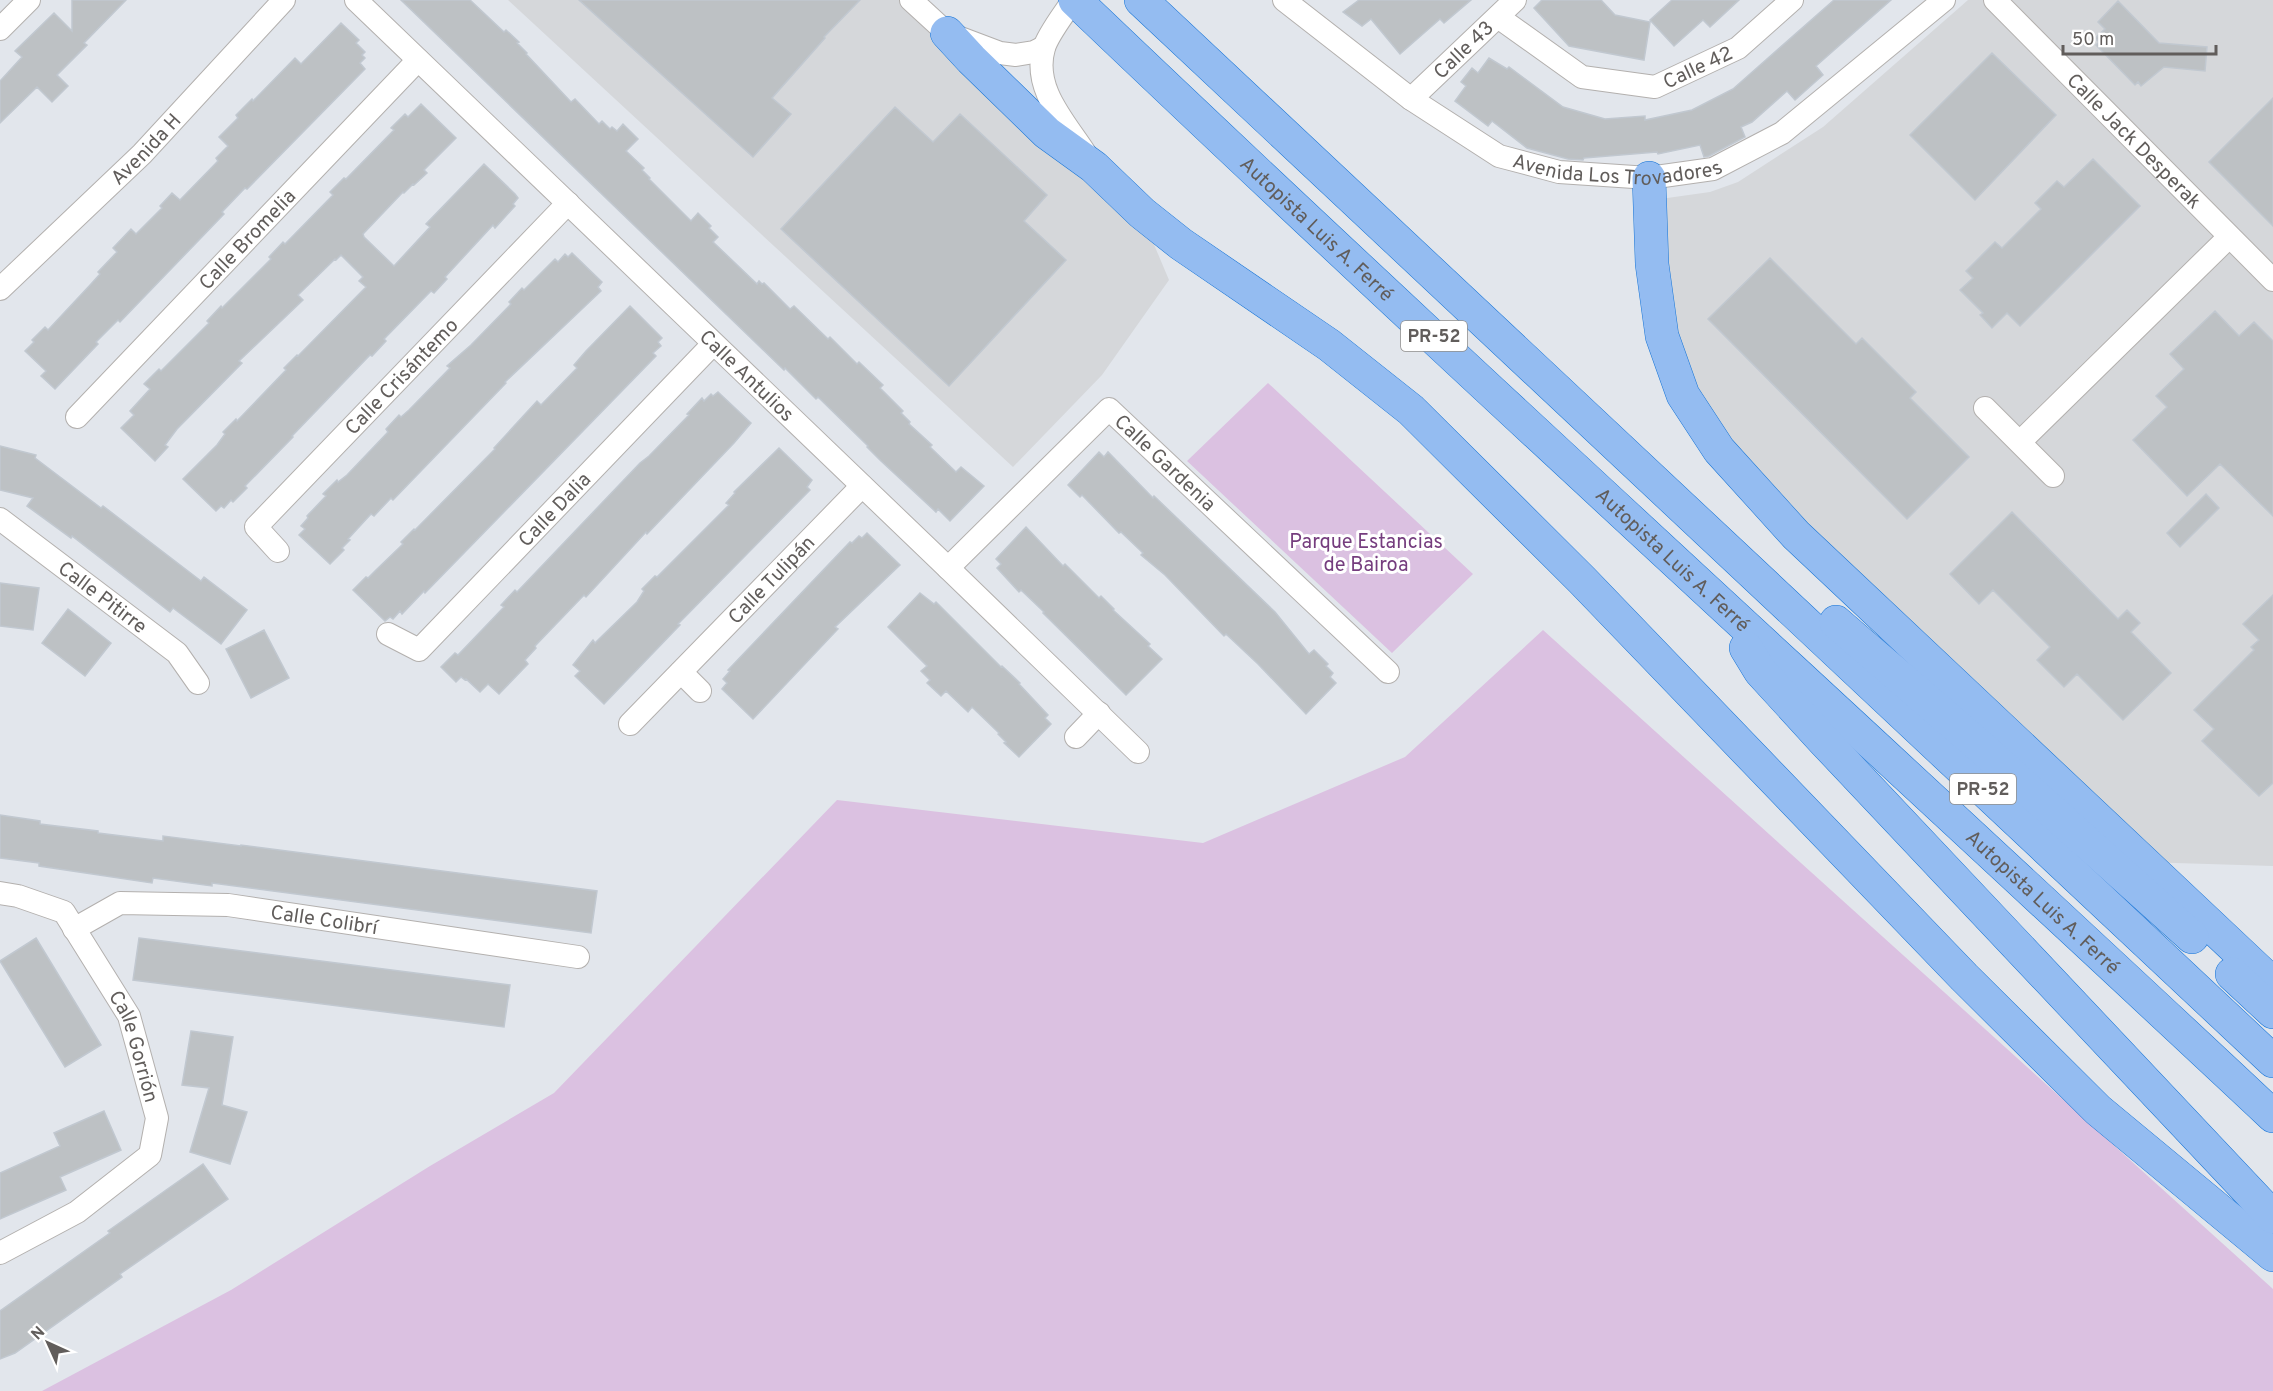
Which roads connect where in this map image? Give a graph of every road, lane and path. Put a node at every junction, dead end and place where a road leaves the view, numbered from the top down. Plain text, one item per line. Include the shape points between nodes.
1 (28, 0) edge
2 (284, 0) edge
3 (356, 0) edge
4 (911, 0) edge
5 (1074, 0) edge
6 (1141, 0) edge
7 (1284, 0) edge
8 (1515, 0) edge
9 (1791, 0) edge
10 (1944, 0) edge
11 (1995, 0) edge
12 (1498, 17) junction
13 (0, 29) edge
14 (947, 33) junction
15 (1044, 47) junction
16 (418, 60) junction
17 (1411, 99) junction
18 (1094, 167) junction
19 (1649, 178) junction
20 (568, 204) junction
21 (2229, 237) junction
22 (2273, 280) edge
23 (0, 289) edge
24 (713, 344) junction
25 (1985, 408) dead end
26 (77, 417) dead end
27 (2021, 441) junction
28 (2053, 476) dead end
29 (862, 486) junction
30 (1693, 517) junction
31 (0, 519) edge
32 (278, 550) dead end
33 (948, 568) junction
34 (1719, 603) junction
35 (388, 634) dead end
36 (681, 672) junction
37 (1388, 672) dead end
38 (198, 683) dead end
39 (700, 691) dead end
40 (1099, 713) junction
41 (630, 724) dead end
42 (1076, 737) dead end
43 (1138, 752) dead end
44 (0, 893) edge
45 (74, 929) junction
46 (578, 957) dead end
47 (2273, 984) edge
48 (2273, 1012) edge
49 (2273, 1061) edge
50 (2273, 1116) edge
51 (2273, 1217) edge
52 (0, 1253) edge
53 (2273, 1255) edge

1 - 13 street
2 - 23 street, Avenida H via 142,154
3 - 16 street, Calle Antulios
4 - 14 street
5 - 15 street
5 - 34 highway, Autopista Luis A. Ferré / PR-52
6 - 30 highway, Autopista Luis A. Ferré / PR-52
7 - 17 street, Avenida Los Trovadores
8 - 12 street, Calle 43
9 - 12 street, Calle 42 via 1738,48 1655,87 1582,77
10 - 19 street, Avenida Los Trovadores via 1782,133 1713,169
11 - 21 street, Calle Jack Desperak
12 - 17 street, Calle 43
14 - 15 street via 1016,56
14 - 18 highway via 1047,133
15 - 18 street via 1042,84
16 - 20 street, Calle Antulios
16 - 26 street, Calle Bromelia
17 - 19 street, Avenida Los Trovadores via 1499,156 1559,172
18 - 53 highway via 1181,244 1329,345 1411,410 2090,1102
19 - 47 highway via 1652,264 1662,336 1683,395 1719,450 1796,535
20 - 24 street, Calle Antulios
20 - 32 street, Calle Crisántemo via 256,527
21 - 22 street, Calle Jack Desperak
21 - 27 street
24 - 29 street, Calle Antulios
24 - 35 street, Calle Dalia via 419,650
25 - 27 street
27 - 28 street
29 - 33 street, Calle Antulios
29 - 36 street, Calle Tulipán
30 - 48 highway via 1785,576
30 - 49 highway, Autopista Luis A. Ferré / PR-52
31 - 38 street, Calle Pitirre via 177,653
33 - 37 street, Calle Gardenia via 1109,409
33 - 40 street, Calle Antulios
34 - 50 highway, Autopista Luis A. Ferré / PR-52
34 - 51 highway via 1768,679
36 - 39 street
36 - 41 street, Calle Tulipán
40 - 42 street
40 - 43 street, Calle Antulios
44 - 45 street, Calle Gorrión via 64,912
45 - 46 street, Calle Colibrí via 120,903 228,905
45 - 52 street, Calle Gorrión via 129,1016 157,1118 150,1155 78,1212

